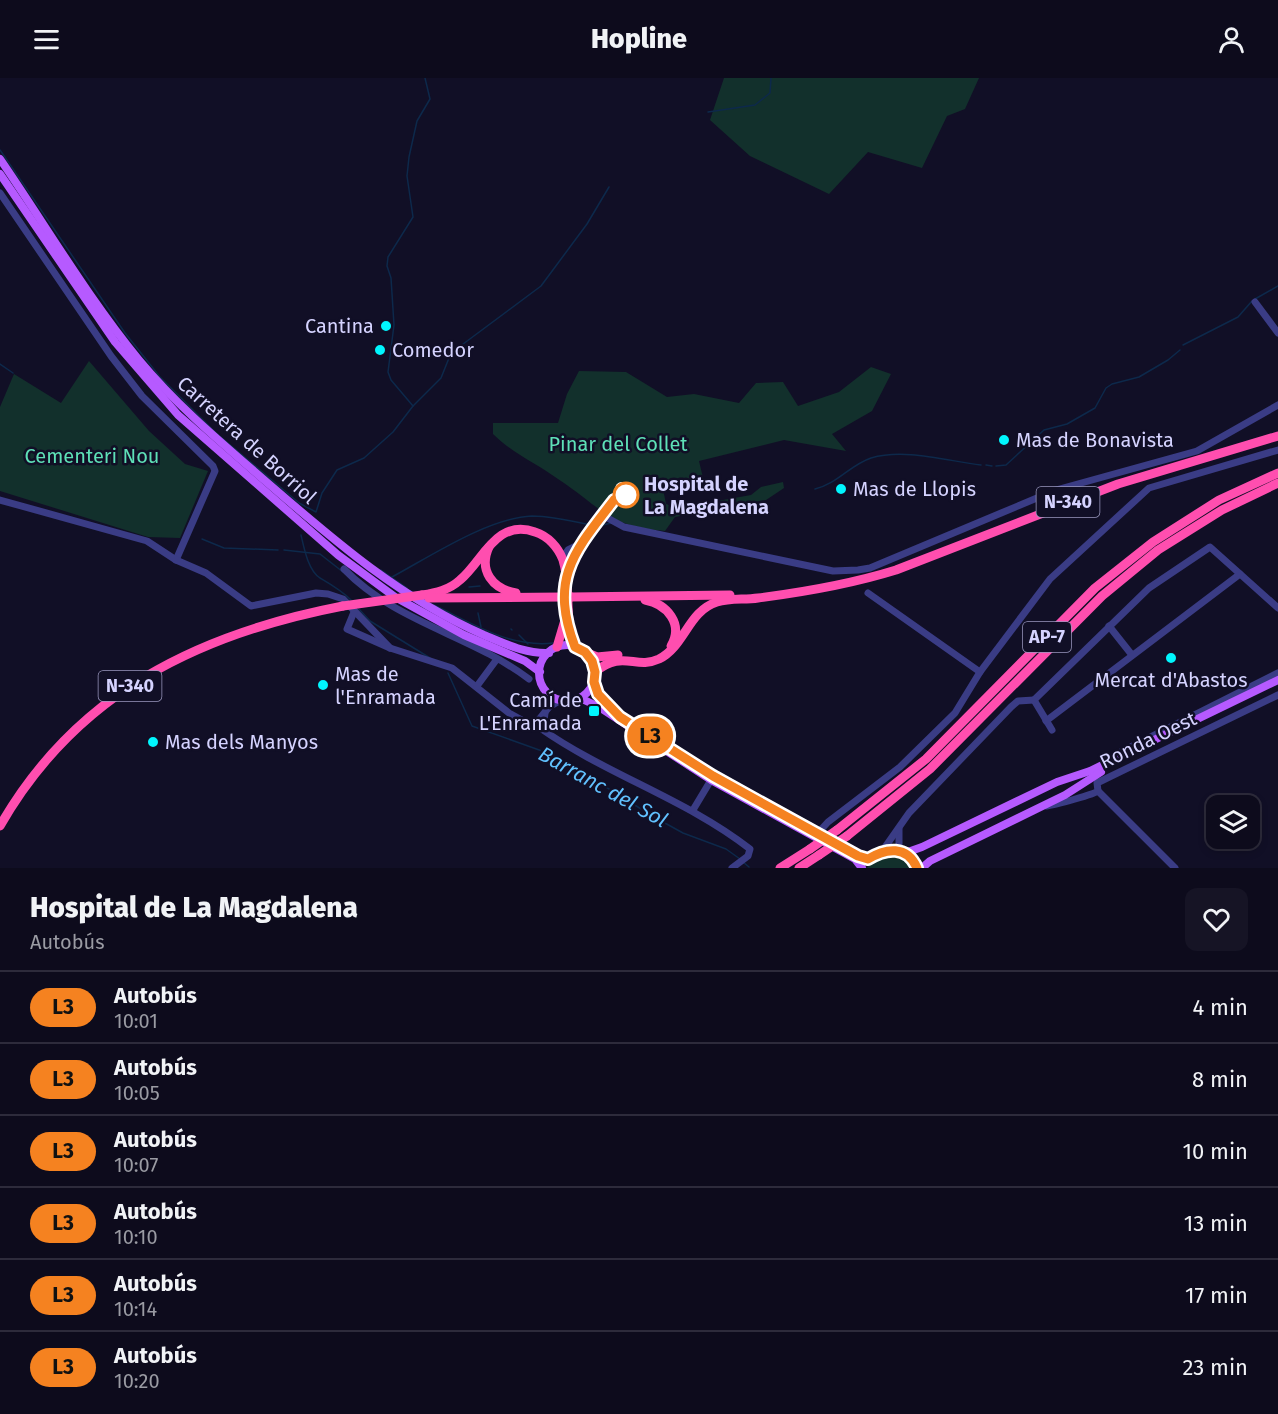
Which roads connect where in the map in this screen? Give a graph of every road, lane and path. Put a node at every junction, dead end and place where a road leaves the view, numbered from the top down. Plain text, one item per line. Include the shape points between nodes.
1 (0, 159) edge
2 (0, 174) edge
3 (0, 193) edge
4 (1255, 302) dead end
5 (1278, 333) edge
6 (1278, 405) edge
7 (1278, 436) edge
8 (1278, 450) edge
9 (1278, 473) edge
10 (1278, 483) edge
11 (0, 500) edge
12 (493, 540) junction
13 (567, 555) junction
14 (176, 560) junction
15 (344, 569) dead end
16 (1240, 574) junction
17 (868, 593) dead end
18 (606, 596) junction
19 (772, 596) junction
20 (424, 597) junction
21 (562, 597) junction
22 (1278, 608) edge
23 (354, 612) junction
24 (566, 614) junction
25 (1109, 626) junction
26 (575, 647) junction
27 (390, 648) junction
28 (553, 650) junction
29 (585, 652) junction
30 (1132, 655) junction
31 (665, 656) junction
32 (497, 660) junction
33 (638, 661) junction
34 (540, 672) junction
35 (595, 672) junction
36 (980, 672) junction
37 (1278, 673) edge
38 (529, 679) dead end
39 (1278, 680) edge
40 (594, 682) junction
41 (477, 686) junction
42 (1278, 686) edge
43 (547, 692) junction
44 (1278, 695) edge
45 (580, 698) junction
46 (561, 700) junction
47 (1034, 700) junction
48 (541, 721) junction
49 (1046, 721) junction
50 (1052, 730) dead end
51 (1090, 771) junction
52 (711, 780) junction
53 (1098, 791) junction
54 (1039, 808) junction
55 (693, 810) junction
56 (900, 824) junction
57 (0, 826) edge
58 (817, 834) junction
59 (883, 850) junction
60 (902, 852) junction
61 (868, 859) junction
62 (732, 868) edge
63 (780, 868) edge
64 (799, 868) edge
65 (862, 868) edge
66 (917, 868) edge
67 (922, 868) edge
68 (1175, 868) edge

1 - 28 main road, Carretera de Borriol via 120,336 158,382 214,437 398,589 504,643 532,653
2 - 34 main road, Carretera de Borriol via 115,342 178,415 338,555 395,597
3 - 14 street via 117,364 142,396 213,466 215,471
4 - 5 street
6 - 13 street via 1197,451 1056,490 870,568 834,571 624,527 602,515 583,543
7 - 19 highway, N-340 via 1107,488 897,570 817,590
8 - 36 street via 1149,488 1050,579
9 - 63 highway, AP-7, bridge via 1219,500 1162,536 1095,588 926,759 837,830
10 - 64 highway, AP-7, bridge via 1222,510 1158,550 1102,596 930,769 847,836
11 - 14 street via 147,541
12 - 13 highway via 515,529 528,529 547,538
12 - 20 highway via 458,582
12 - 21 highway via 484,562 494,585 503,591
13 - 24 highway
14 - 23 street via 206,573 251,606 316,593 343,599
15 - 32 street via 388,606
16 - 22 street
16 - 25 street via 1210,547 1149,588
16 - 30 street
17 - 36 street
18 - 19 highway, N-340
18 - 21 highway, N-340
18 - 31 highway via 652,602 666,608 676,630 674,643
19 - 31 highway via 733,598 706,607
20 - 21 highway, N-340
20 - 57 highway, N-340, bridge via 343,606 231,634 163,665 94,713 50,757
23 - 27 street
23 - 27 street via 347,629
24 - 26 highway
24 - 28 highway
25 - 30 street
25 - 47 street
26 - 28 main road
26 - 29 main road
27 - 41 street via 452,668
28 - 34 main road
29 - 33 highway
29 - 35 main road
30 - 49 street
31 - 33 highway
32 - 38 street
32 - 41 street
33 - 35 highway via 608,662
34 - 43 main road
35 - 40 main road
36 - 58 street via 955,713 900,767
37 - 51 street, Ronda Oest via 1137,742
39 - 51 main road, Ronda Oest
40 - 45 main road
40 - 58 main road via 608,707 620,717 713,776
41 - 48 street via 510,713
42 - 54 main road, Ronda Oest via 1090,777
43 - 46 main road
43 - 48 street
44 - 53 street, Ronda Oest via 1096,783
45 - 46 main road
45 - 52 main road
46 - 48 street
47 - 49 street
47 - 56 street via 1018,701 1011,707
48 - 55 street via 551,736
49 - 50 street
51 - 60 main road, Ronda Oest via 1057,782 922,847
52 - 55 street
52 - 65 main road via 855,859
53 - 54 street, Ronda Oest
53 - 68 street
54 - 67 main road, Ronda Oest
55 - 62 street via 750,849 748,856
56 - 59 street
56 - 60 street via 897,836
58 - 61 main road
59 - 60 main road
59 - 61 main road
60 - 66 main road
61 - 65 main road

